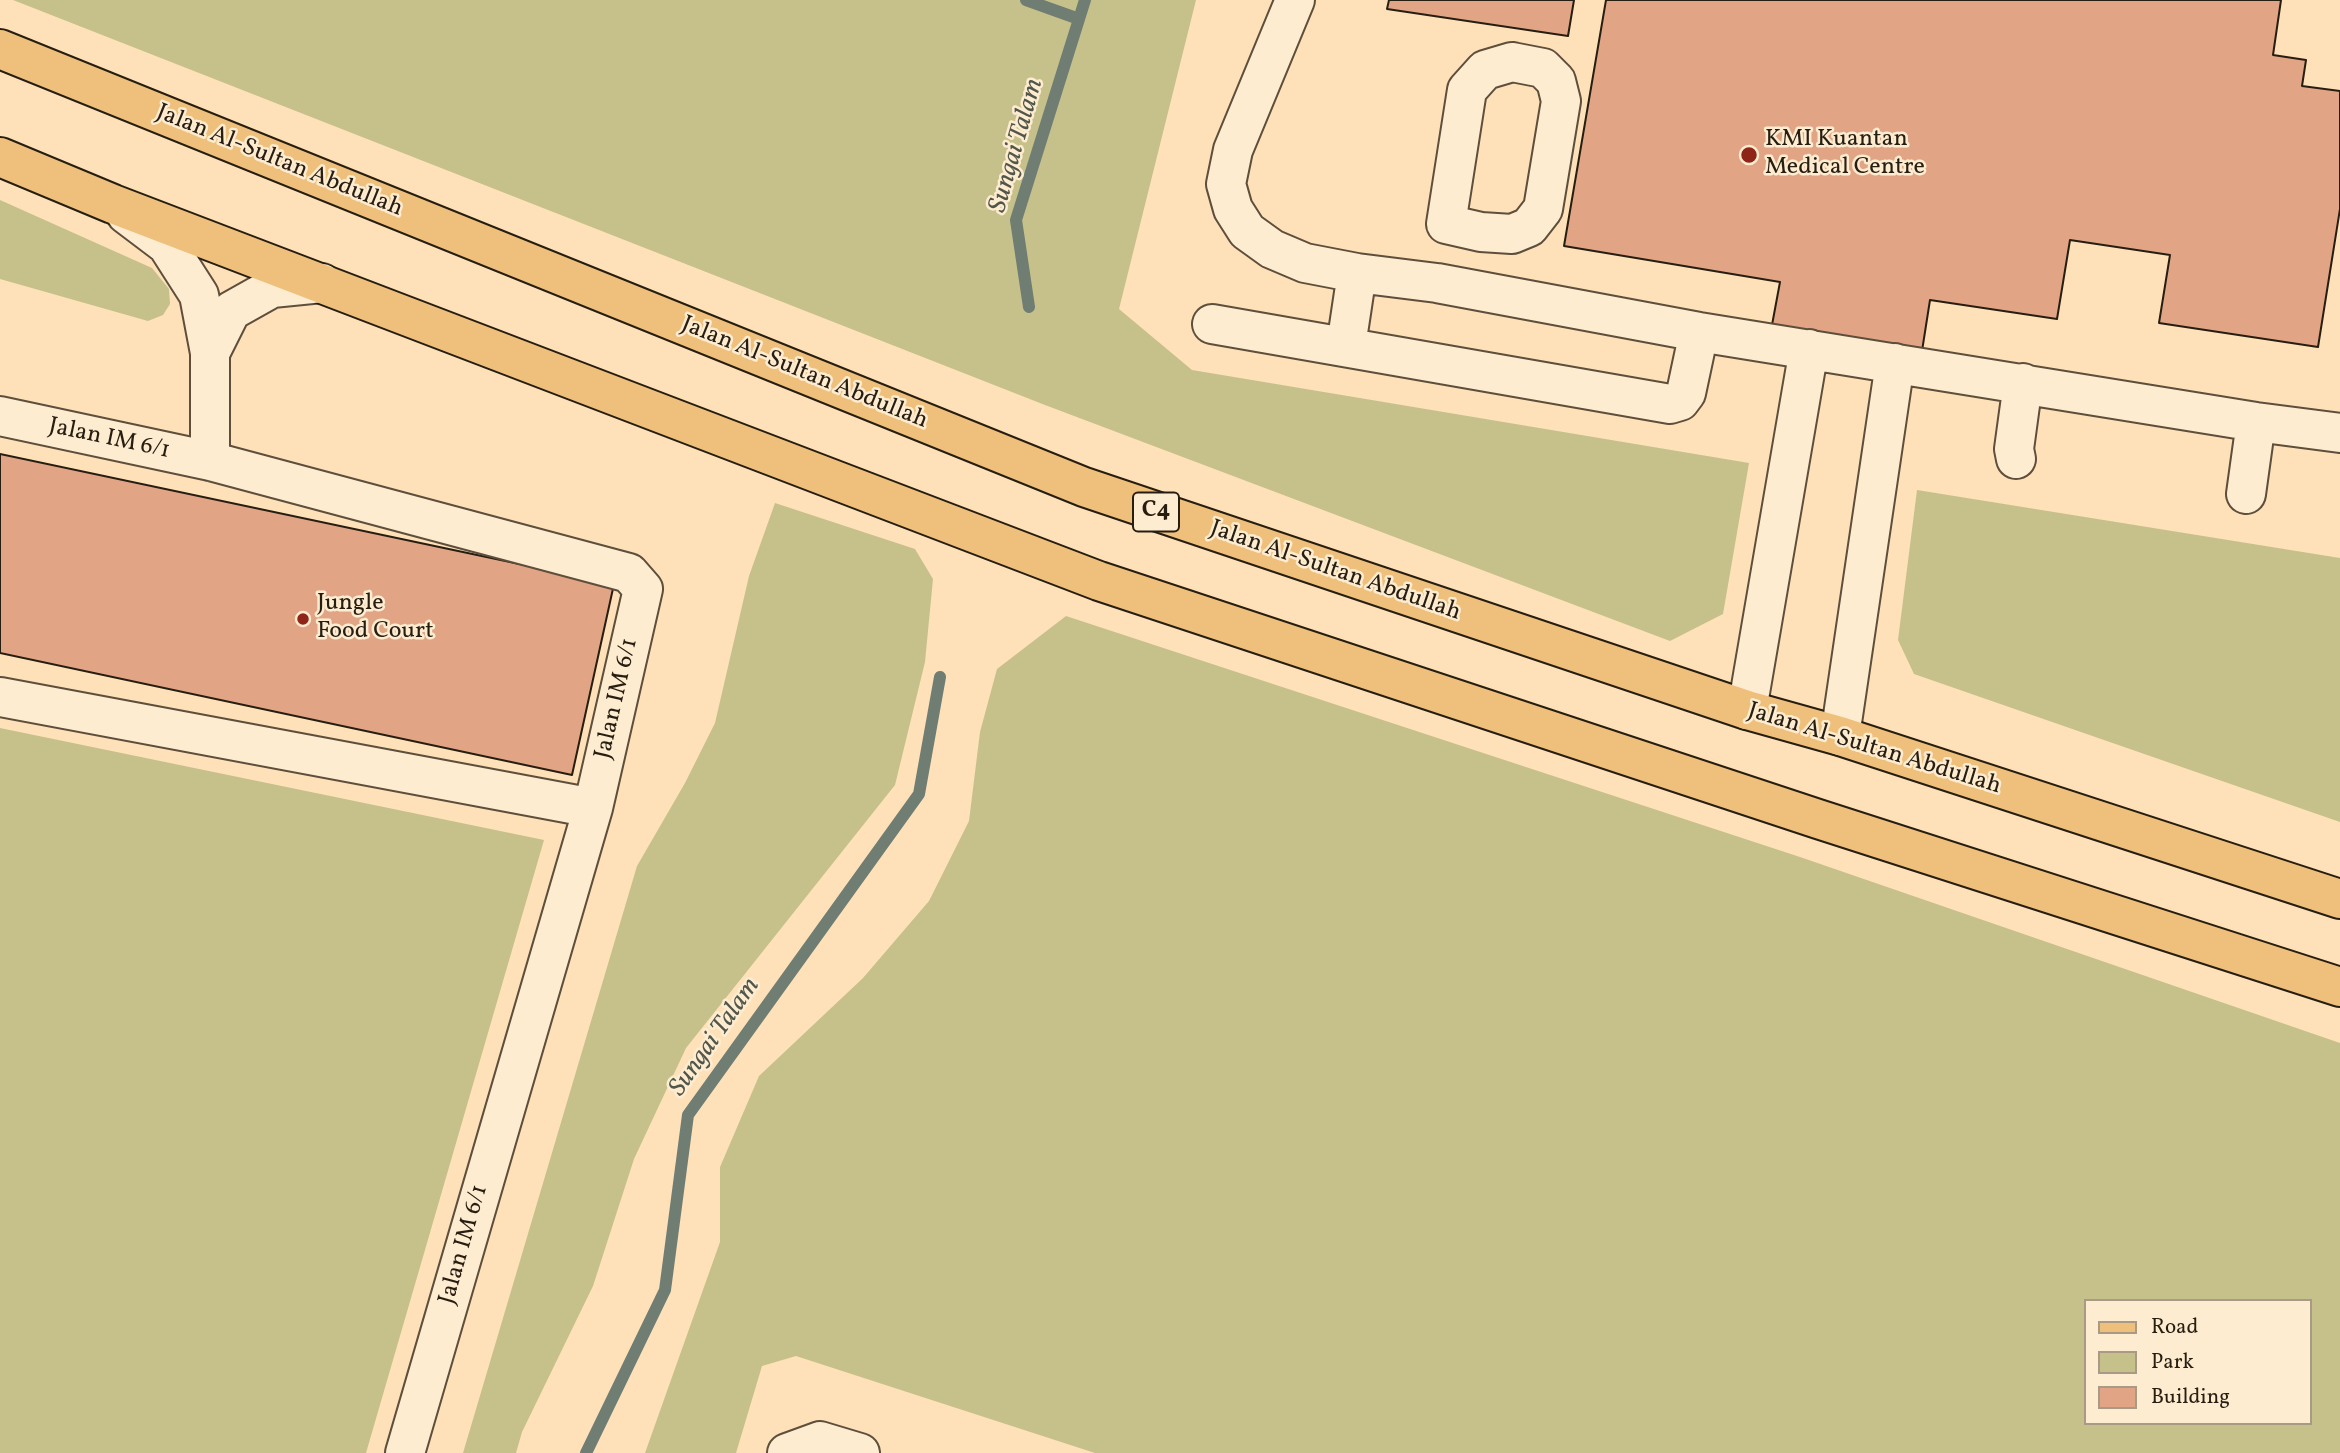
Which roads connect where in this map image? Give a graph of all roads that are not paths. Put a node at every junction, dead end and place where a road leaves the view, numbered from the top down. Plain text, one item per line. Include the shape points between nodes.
1 (1295, 0) edge
2 (0, 49) edge
3 (0, 157) edge
4 (113, 204) junction
5 (1446, 224) dead end
6 (1357, 273) junction
7 (322, 283) junction
8 (1437, 283) junction
9 (1212, 324) dead end
10 (1699, 332) junction
11 (1346, 346) junction
12 (1809, 349) junction
13 (210, 353) junction
14 (1895, 363) junction
15 (2024, 383) junction
16 (0, 416) edge
17 (2256, 422) junction
18 (2340, 433) edge
19 (2016, 459) dead end
20 (210, 461) junction
21 (2246, 494) dead end
22 (0, 697) edge
23 (1746, 710) junction
24 (1840, 736) junction
25 (593, 808) junction
26 (2340, 899) edge
27 (2340, 987) edge
28 (405, 1453) edge
29 (788, 1453) edge
30 (860, 1453) edge

1 - 6 street via 1233,150 1226,184 1233,209 1247,231 1272,250 1306,263
2 - 23 main road, Jalan Al-Sultan Abdullah / C4 via 1084,487
3 - 4 main road
4 - 7 main road
4 - 13 street via 167,246 199,295
5 - 8 street
6 - 8 street
6 - 11 street
7 - 13 street via 272,288 231,311
7 - 27 main road via 1099,581 1806,816
8 - 10 street
9 - 11 street
10 - 11 street via 1686,393 1670,404
10 - 12 street
12 - 14 street
12 - 23 street
13 - 20 street
14 - 15 street
14 - 24 street
15 - 17 street
15 - 19 street
16 - 20 street, Jalan IM 6/1
17 - 18 street
17 - 21 street
20 - 25 street, Jalan IM 6/1 via 629,573 643,589
22 - 25 street
23 - 24 main road, Jalan Al-Sultan Abdullah / C4
24 - 26 main road, Jalan Al-Sultan Abdullah / C4
25 - 28 street, Jalan IM 6/1
29 - 30 street via 820,1441

